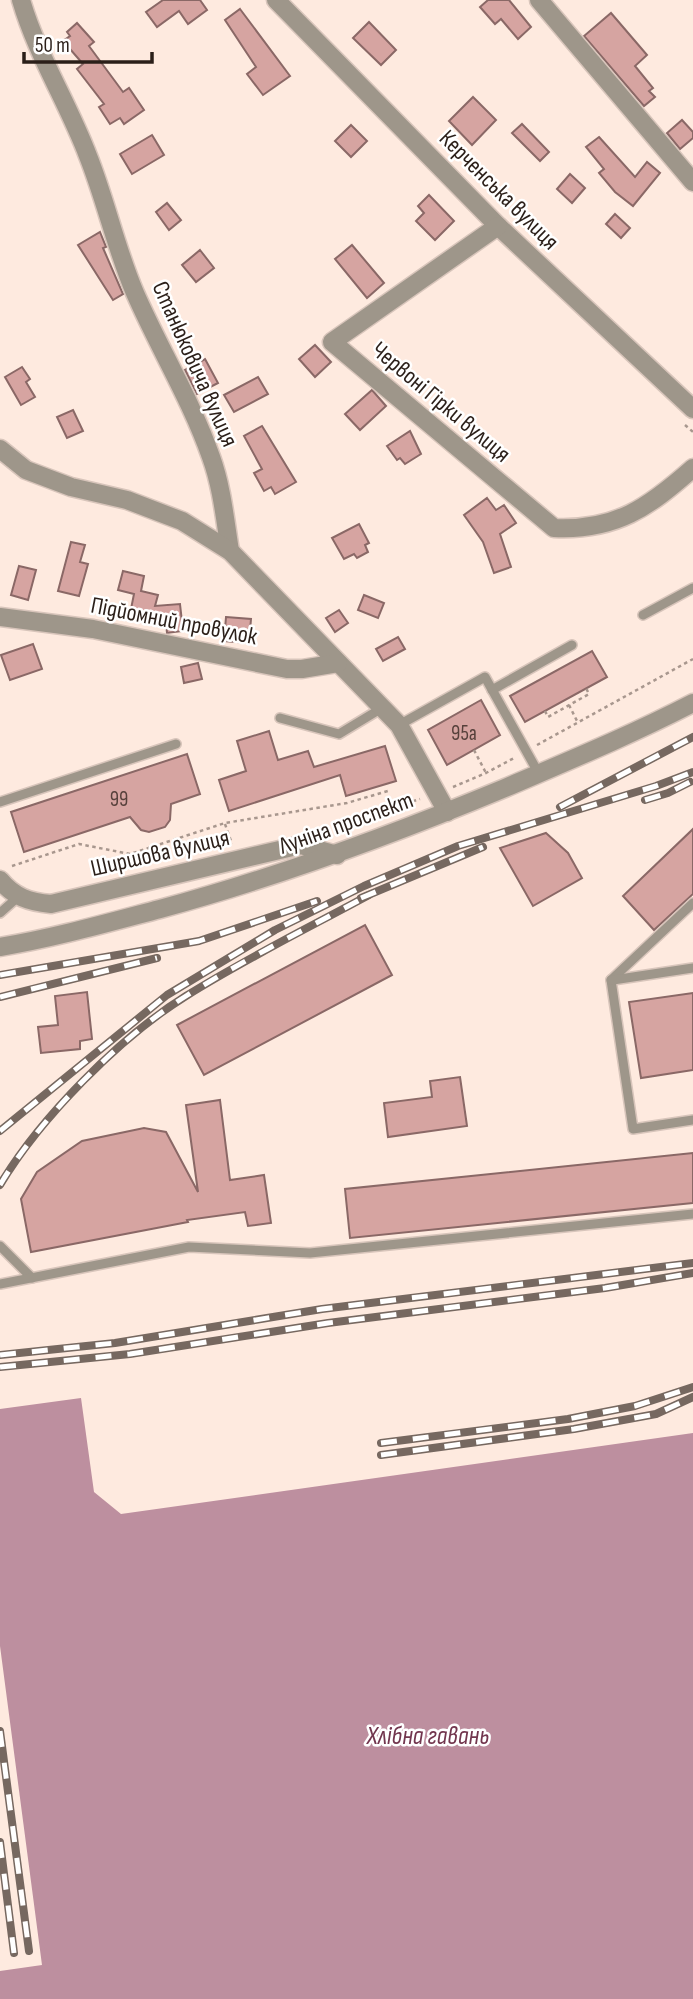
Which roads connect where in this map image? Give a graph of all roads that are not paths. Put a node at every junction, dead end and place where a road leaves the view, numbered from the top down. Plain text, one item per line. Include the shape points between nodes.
1 (21, 0) edge
2 (276, 0) edge
3 (539, 0) edge
4 (693, 181) edge
5 (498, 226) junction
6 (693, 409) edge
7 (0, 449) edge
8 (693, 468) edge
9 (230, 551) junction
10 (693, 587) edge
11 (643, 615) dead end
12 (0, 617) edge
13 (572, 645) dead end
14 (338, 663) junction
15 (492, 690) junction
16 (693, 703) edge
17 (382, 708) junction
18 (280, 718) dead end
19 (399, 725) junction
20 (176, 744) dead end
21 (539, 774) junction
22 (0, 802) edge
23 (447, 812) junction
24 (337, 855) junction
25 (0, 880) edge
26 (18, 897) junction
27 (693, 903) edge
28 (0, 913) edge
29 (0, 947) edge
30 (693, 968) edge
31 (611, 980) junction
32 (693, 1120) edge
33 (693, 1214) edge
34 (0, 1246) edge
35 (32, 1278) junction
36 (0, 1284) edge

1 - 9 street, Станюковича вулиця via 45,65 89,158 134,291 212,459
2 - 5 street, Керченська вулиця
3 - 4 street
5 - 6 street, Керченська вулиця
5 - 8 street, Червоні Гірки вулиця via 332,342 554,528 577,529 633,513 658,499
7 - 9 street via 26,470 182,521
9 - 14 street
10 - 11 lane
12 - 14 street, Підйомний провулок via 93,628 287,669
13 - 15 lane
14 - 17 street
15 - 19 lane via 485,677
15 - 21 lane
16 - 21 street, Луніна проспект
17 - 18 lane via 339,734
17 - 19 street
19 - 23 street
20 - 22 lane
21 - 23 street, Луніна проспект
23 - 24 street, Луніна проспект
24 - 26 street, Ширшова вулиця via 302,845 51,904
24 - 29 street, Луніна проспект via 215,894
25 - 26 street
26 - 28 lane
27 - 31 lane
30 - 31 lane
31 - 32 lane via 633,1129
33 - 35 lane via 310,1253 189,1247
34 - 35 lane
35 - 36 lane

